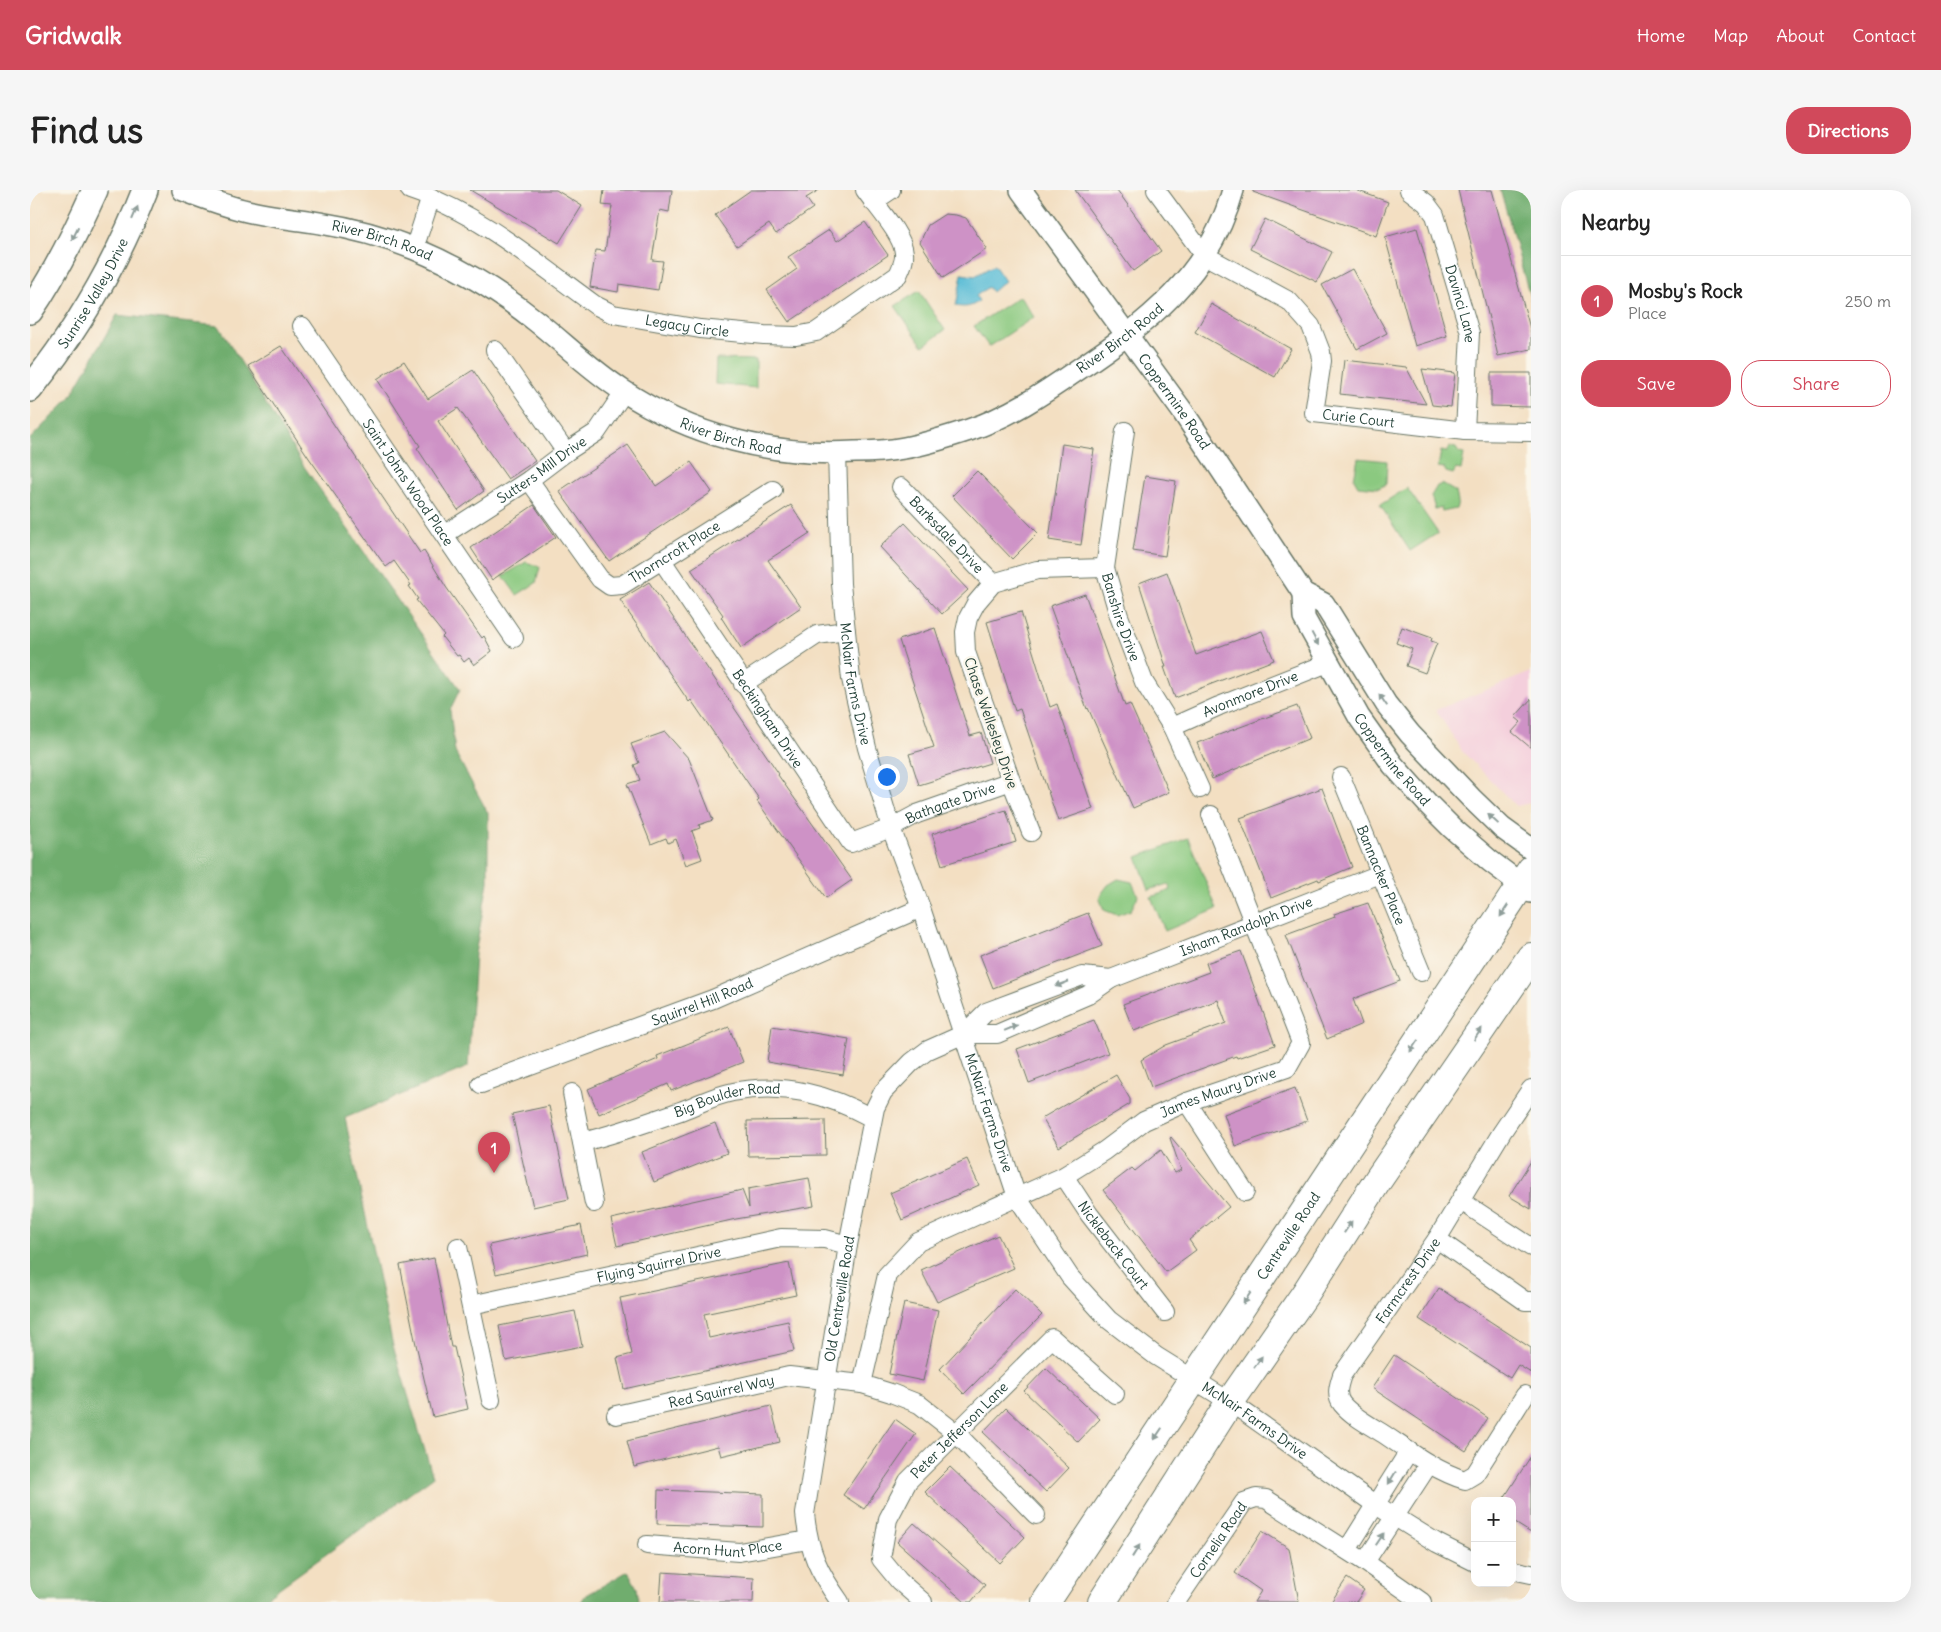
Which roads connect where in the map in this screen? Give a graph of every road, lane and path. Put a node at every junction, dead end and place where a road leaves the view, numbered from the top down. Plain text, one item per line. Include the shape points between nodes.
1 (95, 190) edge
2 (145, 190) edge
3 (183, 190) edge
4 (410, 190) edge
5 (891, 190) edge
6 (1021, 190) edge
7 (1156, 190) edge
8 (1233, 190) edge
9 (1409, 190) edge
10 (869, 196) edge
11 (431, 197) junction
12 (414, 249) junction
13 (1204, 255) junction
14 (30, 311) edge
15 (302, 326) dead end
16 (1127, 335) junction
17 (495, 350) dead end
18 (30, 389) edge
19 (624, 392) junction
20 (1125, 431) dead end
21 (1465, 431) junction
22 (1531, 432) edge
23 (566, 452) junction
24 (837, 453) junction
25 (529, 480) junction
26 (901, 487) dead end
27 (773, 490) dead end
28 (445, 534) junction
29 (660, 559) junction
30 (1105, 568) junction
31 (993, 584) junction
32 (1303, 593) junction
33 (846, 631) junction
34 (514, 638) dead end
35 (1328, 663) junction
36 (743, 684) junction
37 (1172, 727) junction
38 (1341, 777) dead end
39 (1011, 781) junction
40 (1200, 789) dead end
41 (1211, 815) dead end
42 (891, 828) junction
43 (1031, 832) dead end
44 (1531, 849) edge
45 (1380, 874) junction
46 (1528, 882) edge
47 (921, 908) junction
48 (1253, 923) junction
49 (1531, 956) edge
50 (1421, 972) dead end
51 (1111, 979) junction
52 (964, 1034) junction
53 (481, 1084) dead end
54 (1531, 1089) edge
55 (572, 1093) dead end
56 (1188, 1102) junction
57 (872, 1118) junction
58 (582, 1142) junction
59 (1064, 1176) junction
60 (1245, 1192) dead end
61 (1017, 1197) junction
62 (1461, 1201) junction
63 (594, 1203) dead end
64 (1437, 1238) junction
65 (848, 1245) junction
66 (458, 1247) dead end
67 (1531, 1247) edge
68 (1531, 1301) edge
69 (471, 1305) junction
70 (1165, 1312) dead end
71 (827, 1378) junction
72 (1193, 1380) junction
73 (862, 1384) junction
74 (1115, 1394) dead end
75 (1525, 1395) dead end
76 (491, 1400) dead end
77 (1230, 1402) junction
78 (616, 1414) dead end
79 (956, 1433) junction
80 (1409, 1451) junction
81 (1429, 1464) junction
82 (1376, 1505) junction
83 (1036, 1515) dead end
84 (1396, 1517) junction
85 (808, 1540) junction
86 (646, 1545) dead end
87 (1347, 1550) junction
88 (1471, 1560) edge
89 (1365, 1562) junction
90 (1516, 1571) edge
91 (1531, 1574) edge
92 (840, 1602) edge
93 (923, 1602) edge
94 (1046, 1602) edge
95 (1102, 1602) edge
96 (1176, 1602) edge
97 (1422, 1602) edge

1 -> 14 main road via 66,252
18 -> 2 main road, Sunrise Valley Drive via 74,330 98,289
3 - 12 street, River Birch Road via 250,212 368,233
4 - 11 street, Legacy Circle
5 - 10 street, Legacy Circle
6 - 16 street, Coppermine Road
7 - 13 street
8 - 13 street, River Birch Road via 1221,224
9 - 21 street, Davinci Lane via 1436,214 1470,333
10 - 11 street, Legacy Circle via 901,240 904,252 898,275 816,332 796,336 700,329 613,314 595,305 497,234
11 - 12 street
12 - 19 street, River Birch Road via 497,293
13 - 16 street, River Birch Road via 1169,300
13 - 21 street, Curie Court via 1289,301 1312,326 1322,361 1314,413
15 - 28 street, Saint Johns Wood Place
16 - 24 street, River Birch Road via 1050,389 971,430 903,449
16 - 32 street, Coppermine Road via 1184,412
17 - 23 street
19 - 23 street, Sutters Mill Drive via 597,432
19 - 24 street, River Birch Road via 674,419 716,435 791,452
20 - 30 street, Banshire Drive
21 - 22 street, Curie Court
23 - 25 street, Sutters Mill Drive
24 - 33 street, McNair Farms Drive via 841,584
25 - 28 street, Sutters Mill Drive
25 - 29 street, Thorncroft Place via 600,579 610,586 622,585
26 - 31 street, Barksdale Drive
27 - 29 street, Thorncroft Place
28 - 34 street, Saint Johns Wood Place
29 - 36 street, Beckingham Drive
30 - 31 street via 1037,570
30 - 37 street, Banshire Drive via 1144,682
31 - 39 street, Chase Wellesley Drive via 968,618 966,652
32 -> 35 street, Coppermine Road via 1304,618
44 -> 32 street, Coppermine Road via 1470,798 1410,734 1382,698 1324,604
33 - 36 street via 817,635
33 - 42 street, McNair Farms Drive via 851,679
35 - 37 street, Avonmore Drive
35 - 46 street, Coppermine Road via 1359,717 1405,780 1490,861
36 - 42 street, Beckingham Drive via 851,843
37 - 40 street, Banshire Drive
38 - 45 street, Bannacker Place
39 - 42 street, Bathgate Drive via 917,814
39 - 43 street, Chase Wellesley Drive
41 - 48 street, James Maury Drive
42 - 47 street, McNair Farms Drive
45 - 48 street, Isham Randolph Drive
45 - 50 street, Bannacker Place
46 -> 72 main road, Centreville Road
47 - 52 street, McNair Farms Drive
47 - 53 street, Squirrel Hill Road via 713,999
48 - 51 street, Isham Randolph Drive
48 - 56 street, James Maury Drive via 1301,1043 1287,1068
77 -> 49 main road
52 -> 51 street, Isham Randolph Drive via 997,1034 1088,995
51 -> 52 street, Isham Randolph Drive via 1082,976 1012,1002 986,1012
52 - 57 street, Old Centreville Road via 928,1050 912,1062 883,1092
52 - 61 street, McNair Farms Drive
54 - 62 street, Farmcrest Drive
55 - 58 street
56 - 59 street, James Maury Drive via 1144,1121
56 - 60 street
57 - 58 street, Big Boulder Road via 818,1094 775,1088 732,1092 619,1133
57 - 65 street, Old Centreville Road
58 - 63 street
59 - 61 street, James Maury Drive
59 - 70 street, Nickleback Court via 1089,1214
61 - 72 street, McNair Farms Drive via 1070,1277 1109,1320
61 - 73 street, James Maury Drive via 918,1242 887,1276
62 - 64 street, Farmcrest Drive
62 - 67 street
64 - 68 street via 1525,1301
64 - 80 street, Farmcrest Drive via 1342,1374 1338,1388 1340,1403
65 - 69 street, Flying Squirrel Drive via 826,1239 780,1238
65 - 71 street, Old Centreville Road
66 - 69 street
69 - 76 street
71 - 73 street, Red Squirrel Way
71 - 78 street, Red Squirrel Way via 789,1376
71 - 85 street, Old Centreville Road via 805,1514
72 - 77 street, McNair Farms Drive
72 -> 94 main road, Centreville Road
73 - 79 street, Red Squirrel Way via 918,1404
74 - 79 street, Peter Jefferson Lane via 1052,1338
75 - 81 street, Farmcrest Drive via 1475,1474 1465,1480
77 - 82 street, McNair Farms Drive
95 -> 77 main road
79 - 83 street, Red Squirrel Way
79 - 93 street, Peter Jefferson Lane via 908,1481 888,1519 881,1560
80 - 81 street, Farmcrest Drive
80 -> 82 street
81 - 84 street
82 - 84 street, McNair Farms Drive
82 - 87 street
84 - 88 street, McNair Farms Drive
89 -> 84 street
85 - 86 street, Acorn Hunt Place via 739,1552
85 - 92 street, Old Centreville Road via 817,1565
87 - 89 street, Cornelia Road
87 - 96 street, Cornelia Road via 1266,1499 1256,1498 1244,1502
89 - 97 street, Cornelia Road
90 - 91 street

